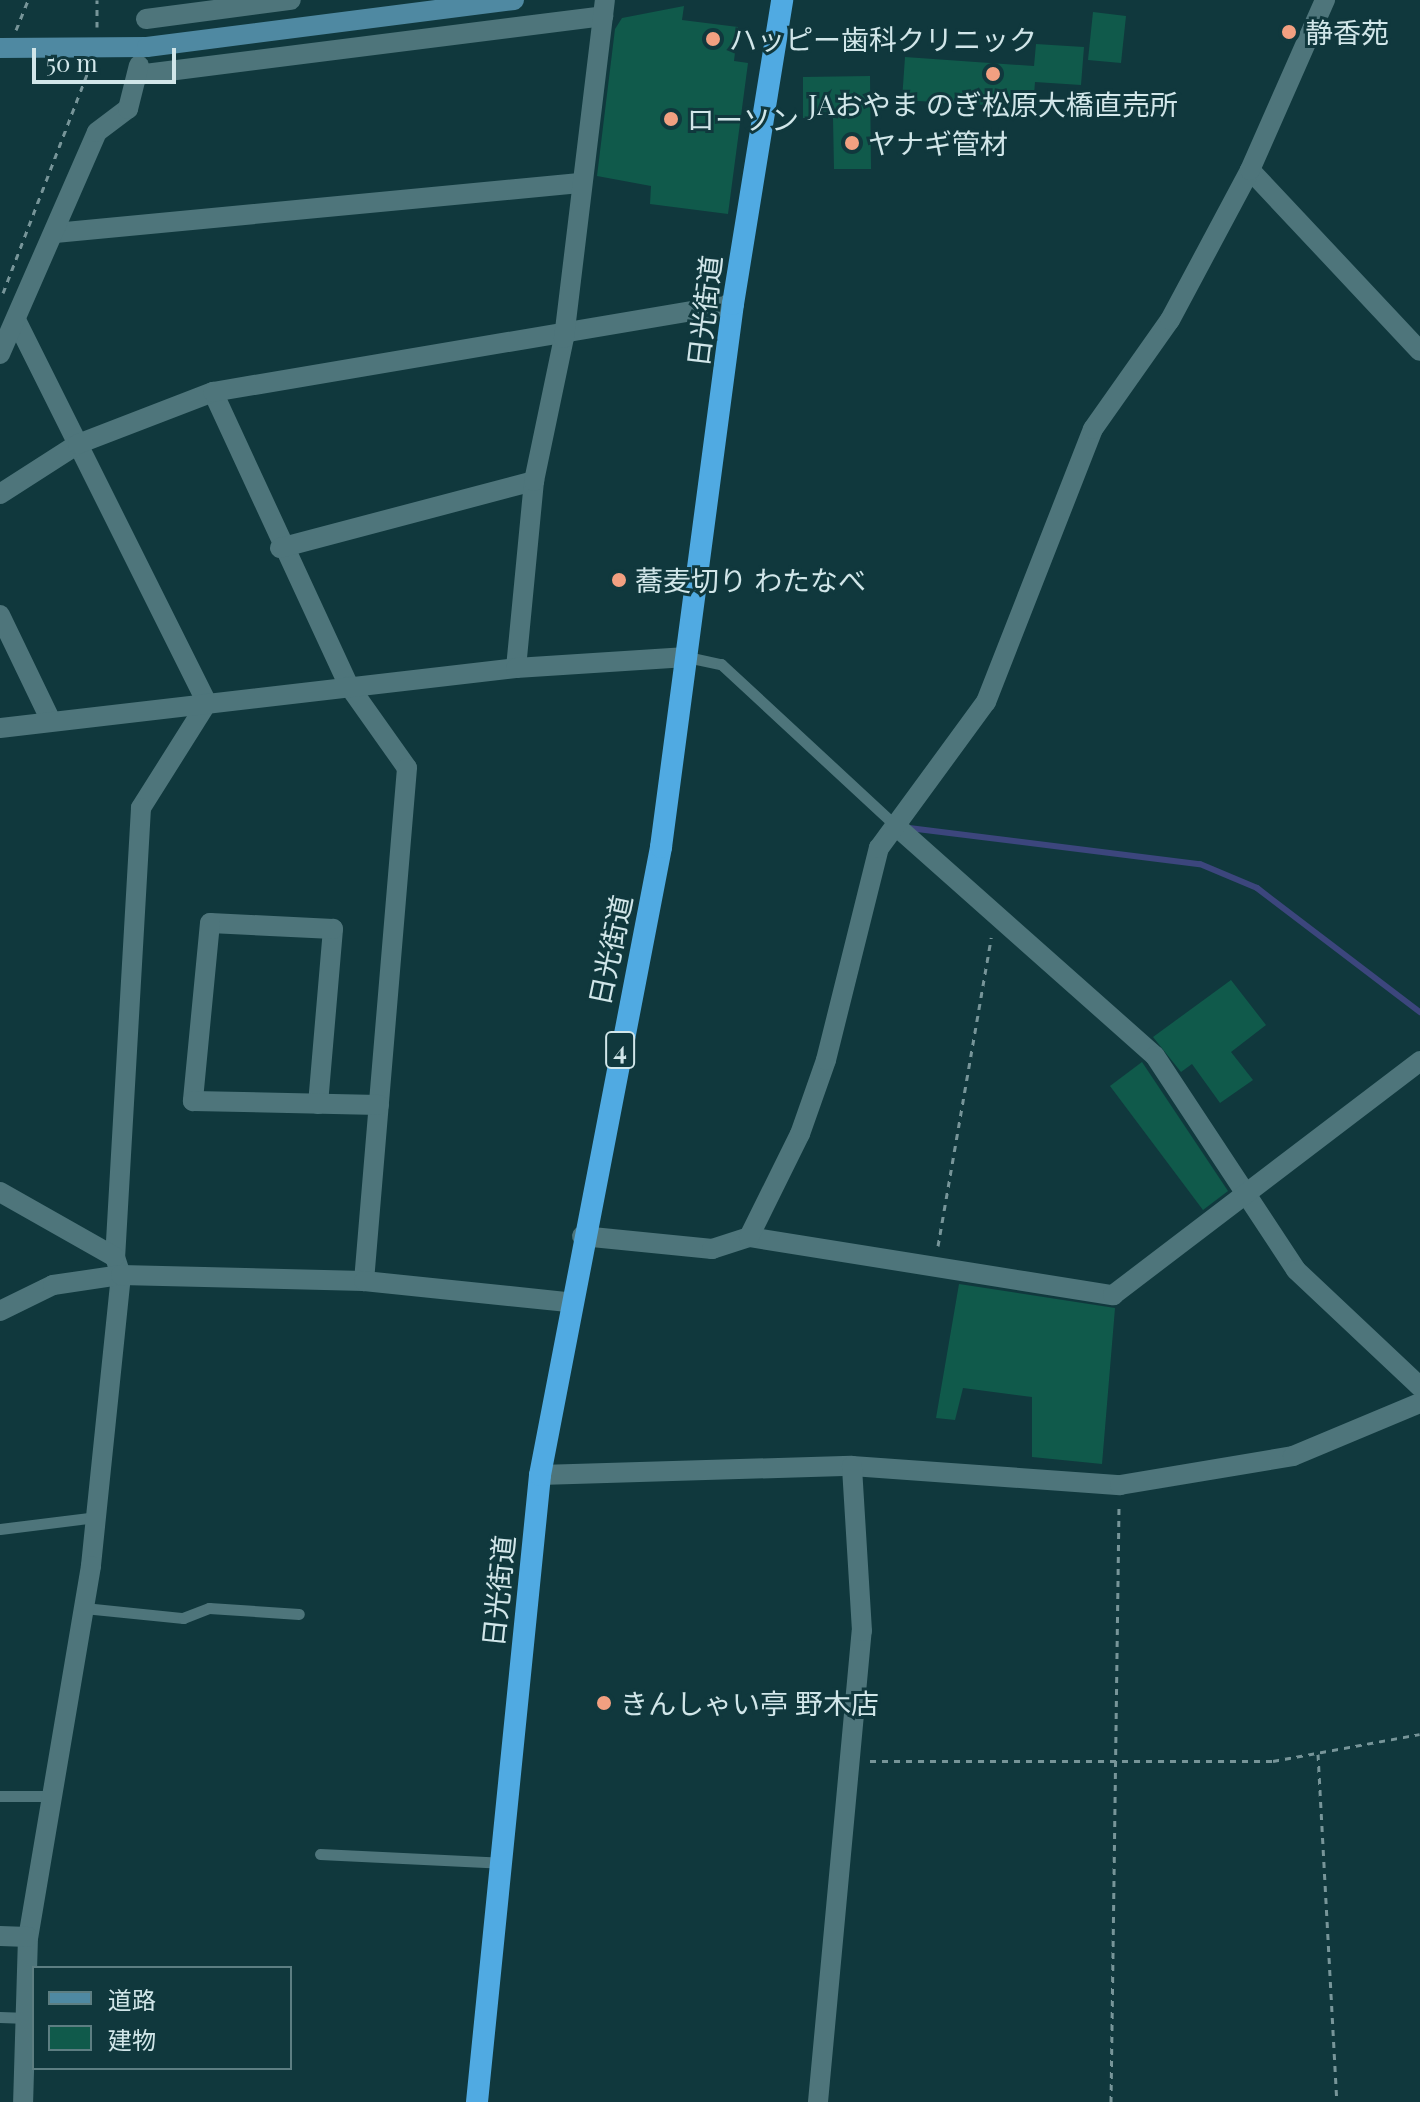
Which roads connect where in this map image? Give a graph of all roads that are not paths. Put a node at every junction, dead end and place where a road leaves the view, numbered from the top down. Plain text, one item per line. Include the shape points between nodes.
1 (291, 0) edge
2 (514, 0) edge
3 (782, 0) edge
4 (1325, 0) edge
5 (604, 8) edge
6 (146, 17) edge
7 (0, 48) edge
8 (1250, 170) junction
9 (580, 183) junction
10 (55, 233) junction
11 (733, 304) junction
12 (16, 320) junction
13 (564, 338) junction
14 (1420, 351) edge
15 (0, 354) edge
16 (213, 392) junction
17 (78, 444) junction
18 (534, 481) junction
19 (0, 494) edge
20 (280, 548) junction
21 (0, 615) edge
22 (687, 657) junction
23 (516, 668) junction
24 (349, 686) junction
25 (207, 703) junction
26 (51, 721) junction
27 (0, 728) edge
28 (896, 826) junction
29 (1420, 1061) edge
30 (318, 1104) junction
31 (379, 1105) junction
32 (0, 1192) edge
33 (1244, 1192) junction
34 (582, 1236) junction
35 (749, 1237) junction
36 (118, 1266) junction
37 (364, 1281) junction
38 (568, 1302) junction
39 (0, 1311) edge
40 (1420, 1387) edge
41 (1420, 1403) edge
42 (852, 1466) junction
43 (540, 1475) junction
44 (97, 1517) junction
45 (0, 1529) edge
46 (84, 1608) junction
47 (299, 1614) dead end
48 (0, 1796) edge
49 (56, 1796) junction
50 (320, 1854) dead end
51 (501, 1863) junction
52 (0, 1936) edge
53 (28, 1937) junction
54 (31, 1987) edge
55 (0, 2017) edge
56 (29, 2018) junction
57 (23, 2102) edge
58 (477, 2102) edge
59 (818, 2102) edge

1 - 6 street
2 - 7 main road via 212,41
3 - 11 highway, 日光街道 / 4
4 - 8 street
5 - 9 street
5 - 10 street via 138,70 128,109 97,132
8 - 14 street
8 - 28 street via 1170,320 1093,429 986,702
9 - 10 street
9 - 13 street
10 - 12 street
11 - 13 street
11 - 22 highway, 日光街道 / 4
12 - 15 street
12 - 17 street
13 - 16 street
13 - 18 street
16 - 17 street
16 - 20 street
17 - 19 street
17 - 25 street
18 - 20 street
18 - 23 street
20 - 24 street
21 - 26 street
22 - 23 street
22 - 28 lane via 721,664
22 - 34 highway, 日光街道 / 4 via 661,847
23 - 24 street
24 - 25 street
24 - 31 street via 407,768
25 - 26 street
25 - 36 street via 141,808
26 - 27 street
28 - 33 street via 1155,1056
28 - 35 street via 879,848 800,1134
29 - 33 street
30 - 30 street via 193,1101 210,923 333,929
30 - 31 street
31 - 37 street
32 - 36 street
33 - 35 street via 1113,1295
33 - 40 street via 1296,1270
34 - 35 street via 712,1249
34 - 38 highway, 日光街道 / 4
36 - 37 street
36 - 39 street via 53,1285
36 - 44 street
37 - 38 street
38 - 43 highway, 日光街道 / 4
41 - 42 street via 1293,1456 1120,1485
42 - 43 street
42 - 59 street via 862,1631
43 - 51 highway, 日光街道 / 4
44 - 45 lane
44 - 46 street
46 - 47 lane via 183,1618 209,1608
46 - 49 street
48 - 49 lane
49 - 53 street
50 - 51 lane
51 - 58 highway, 日光街道 / 4
52 - 53 street
53 - 54 street
54 - 56 street
55 - 56 lane
56 - 57 street

